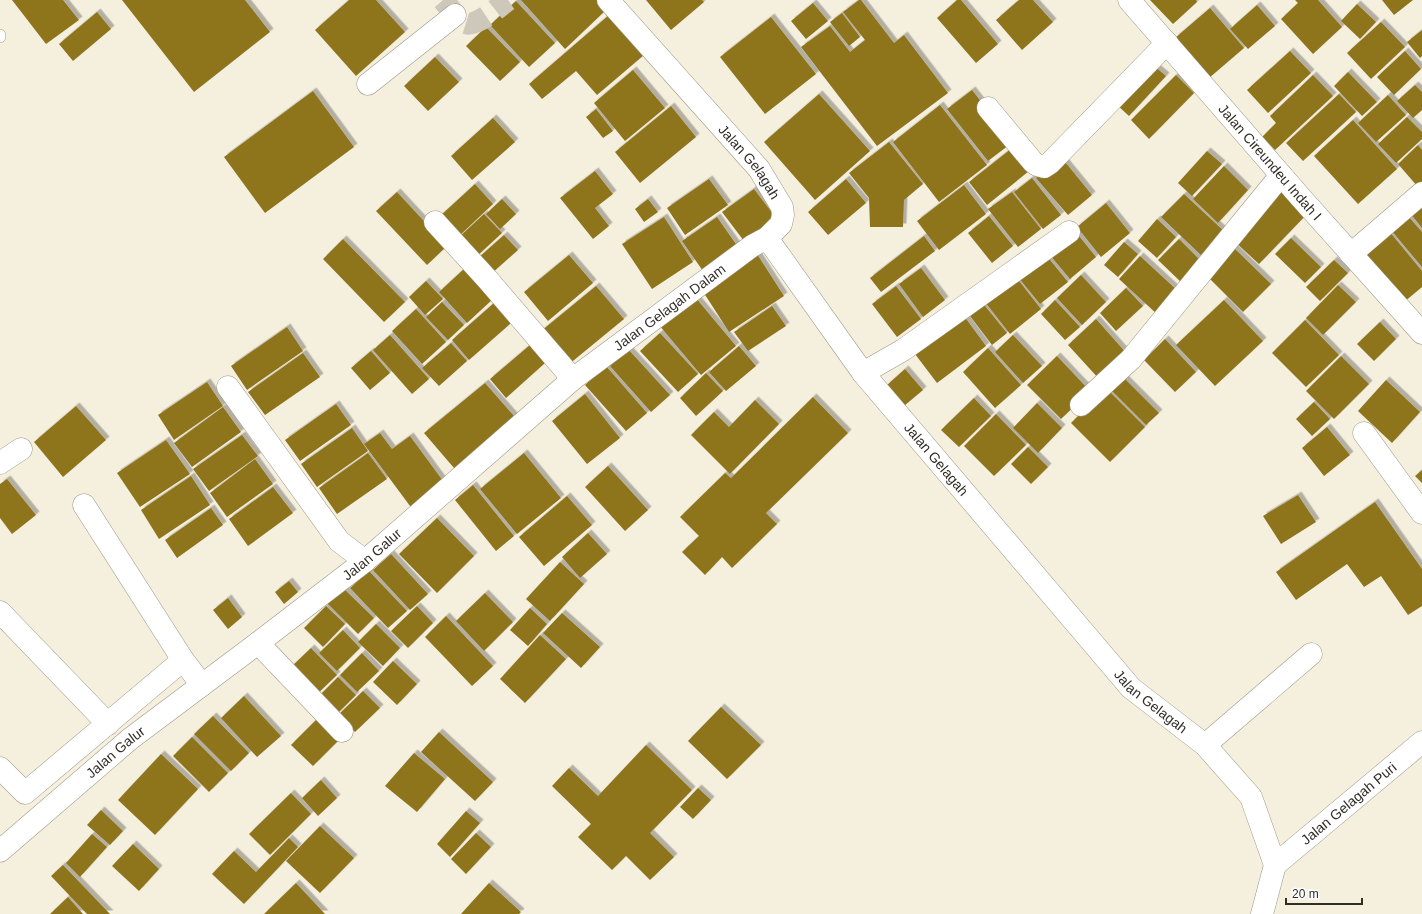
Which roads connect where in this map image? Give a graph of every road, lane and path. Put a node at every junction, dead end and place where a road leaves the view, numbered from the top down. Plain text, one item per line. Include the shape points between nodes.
1 (608, 0) edge
2 (1129, 0) edge
3 (455, 15) dead end
4 (1166, 43) junction
5 (368, 84) dead end
6 (988, 108) dead end
7 (1281, 175) junction
8 (1422, 193) edge
9 (435, 222) dead end
10 (1069, 232) dead end
11 (767, 238) junction
12 (1350, 254) junction
13 (1422, 333) edge
14 (863, 373) junction
15 (573, 379) junction
16 (228, 387) dead end
17 (1081, 405) dead end
18 (1364, 433) dead end
19 (21, 449) dead end
20 (0, 463) edge
21 (84, 505) dead end
22 (1422, 513) edge
23 (365, 561) junction
24 (0, 612) edge
25 (258, 643) junction
26 (1311, 654) dead end
27 (183, 660) junction
28 (202, 685) junction
29 (108, 724) junction
30 (342, 731) dead end
31 (1422, 742) edge
32 (1205, 744) junction
33 (0, 768) edge
34 (2, 846) edge
35 (1275, 865) junction
36 (1262, 914) edge

1 - 11 street, Jalan Gelagah via 759,169 782,207 781,224
2 - 4 street, Jalan Cireundeu Indah I
3 - 5 street
4 - 6 street via 1044,167 1033,162
4 - 7 street, Jalan Cireundeu Indah I
7 - 12 street, Jalan Cireundeu Indah I
7 - 17 street via 1131,359
8 - 12 street
9 - 15 street
10 - 14 street via 903,350
11 - 14 street, Jalan Gelagah
11 - 15 street, Jalan Gelagah Dalam via 752,246
12 - 13 street, Jalan Cireundeu Indah I
14 - 32 street, Jalan Gelagah via 1131,688
15 - 23 street, Jalan Galur
16 - 23 street via 339,541
18 - 22 street
19 - 20 street
21 - 27 street
23 - 25 street, Jalan Galur
24 - 29 street
25 - 28 street, Jalan Galur
25 - 30 street
26 - 32 street
27 - 28 street
27 - 29 street
28 - 34 street, Jalan Galur via 130,739
29 - 33 street via 25,793
31 - 35 street, Jalan Gelagah Puri
32 - 35 street, Jalan Gelagah via 1251,797
35 - 36 street

